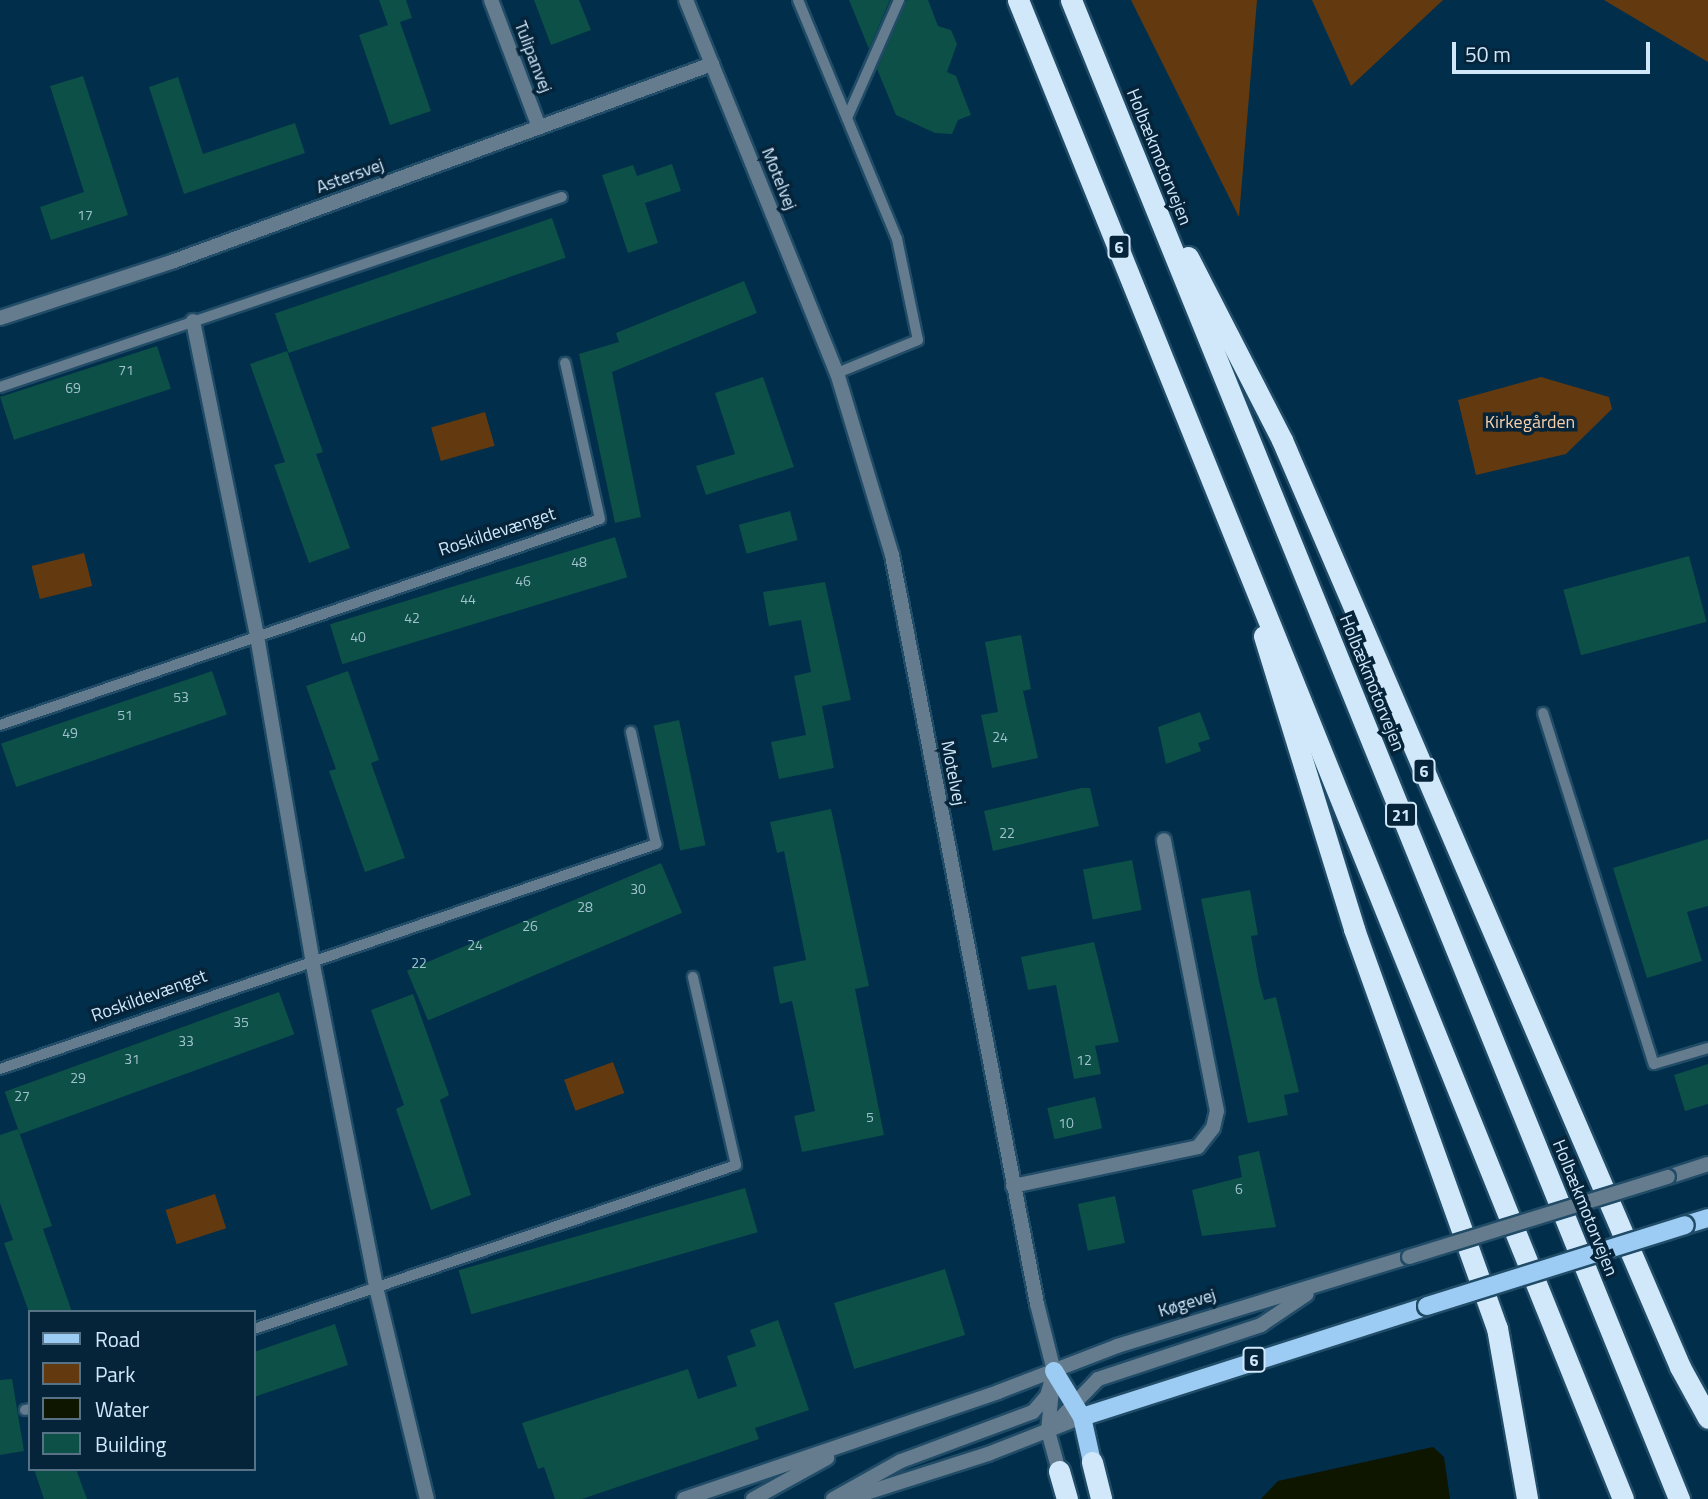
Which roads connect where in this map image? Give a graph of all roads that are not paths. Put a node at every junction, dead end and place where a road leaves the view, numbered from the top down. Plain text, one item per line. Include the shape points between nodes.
1 (491, 0) edge
2 (685, 0) edge
3 (798, 0) edge
4 (899, 0) edge
5 (1018, 0) edge
6 (1071, 0) edge
7 (712, 64) junction
8 (847, 118) junction
9 (539, 127) junction
10 (1124, 131) junction
11 (562, 197) dead end
12 (0, 318) edge
13 (193, 321) junction
14 (565, 363) dead end
15 (837, 373) junction
16 (0, 387) edge
17 (1220, 494) junction
18 (257, 636) junction
19 (1543, 713) dead end
20 (0, 726) edge
21 (631, 732) dead end
22 (1164, 840) dead end
23 (313, 965) junction
24 (693, 977) dead end
25 (1708, 1048) edge
26 (0, 1069) edge
27 (1708, 1164) edge
28 (1013, 1186) junction
29 (1708, 1218) edge
30 (1321, 1284) junction
31 (376, 1287) junction
32 (256, 1328) edge
33 (1054, 1371) junction
34 (1073, 1401) junction
35 (1082, 1417) junction
36 (1708, 1419) edge
37 (1048, 1431) junction
38 (853, 1443) junction
39 (1092, 1462) joint
40 (1059, 1471) joint
41 (427, 1499) edge
42 (684, 1499) edge
43 (753, 1499) edge
44 (833, 1499) edge
45 (847, 1499) edge
46 (1067, 1499) edge
47 (1101, 1499) edge
48 (1527, 1499) edge
49 (1623, 1499) edge
50 (1679, 1499) edge

1 - 9 street, Tulipanvej
2 - 7 street, Motelvej
3 - 8 lane
4 - 8 lane
5 - 17 highway, 6
6 - 10 highway, Holbækmotorvejen / 6
7 - 9 street, Astersvej
7 - 15 street, Motelvej
8 - 15 lane via 897,239 918,340
9 - 12 street, Astersvej via 174,261
10 - 36 highway, 6 via 1282,440 1680,1367
10 - 50 highway, Holbækmotorvejen / 21
11 - 13 lane
13 - 16 lane
13 - 18 street
14 - 18 lane, Roskildevænget via 600,519
15 - 28 street, Motelvej via 892,555
17 - 48 highway, 6 via 1354,929 1497,1328
17 - 49 highway
18 - 20 lane, Roskildevænget
18 - 23 street
19 - 25 lane via 1654,1064
21 - 23 lane, Roskildevænget via 656,844
22 - 28 street via 1217,1111 1213,1128 1198,1147
23 - 26 lane, Roskildevænget via 235,986
23 - 31 street
24 - 31 lane via 736,1166
27 - 30 street, Køgevej, bridge
28 - 33 street, Motelvej
29 - 35 main road, 6, bridge
30 - 33 street, Køgevej via 1117,1346
30 - 34 street via 1261,1325 1119,1370 1098,1379
31 - 32 lane
31 - 41 street
33 - 34 main road
33 - 37 street, Motelvej
33 - 38 street, Køgevej
33 - 44 street via 1047,1396 1033,1412 901,1461
34 - 35 main road
34 - 37 street
35 - 37 street
35 - 39 main road
37 - 40 street
37 - 45 street
38 - 42 street, Køgevej
38 - 43 street
39 - 47 highway
40 - 46 highway

